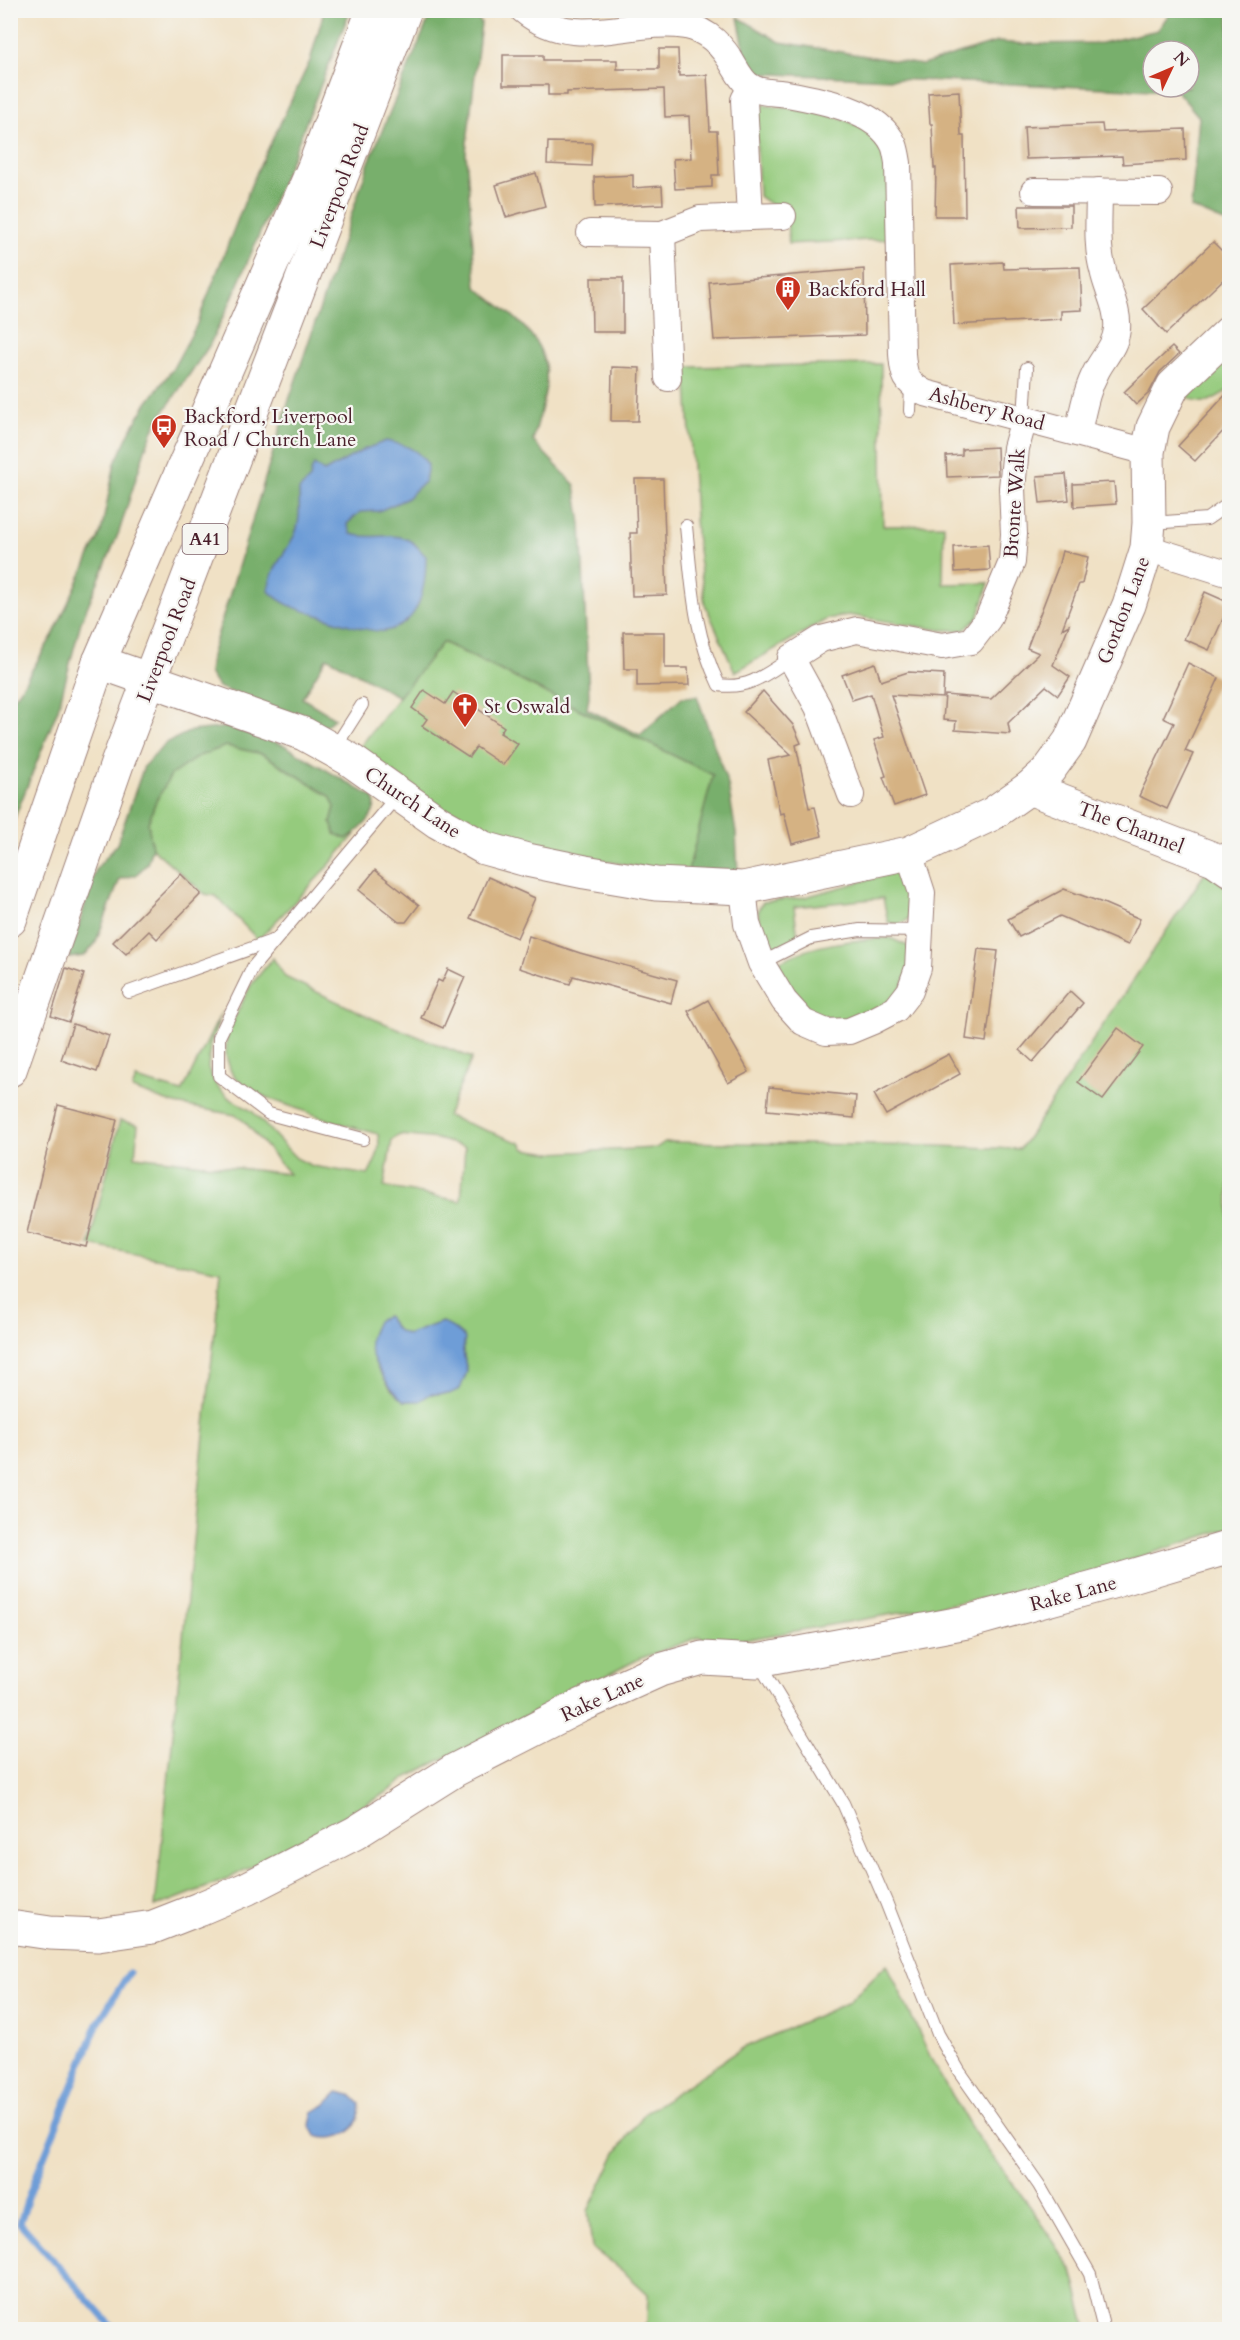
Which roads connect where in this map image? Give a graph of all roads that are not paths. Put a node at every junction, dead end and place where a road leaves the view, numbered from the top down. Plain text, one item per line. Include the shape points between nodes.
1 (373, 10) edge
2 (405, 10) edge
3 (523, 10) edge
4 (751, 87) junction
5 (1034, 191) dead end
6 (1099, 191) junction
7 (1159, 192) dead end
8 (783, 216) dead end
9 (750, 217) junction
10 (590, 233) dead end
11 (662, 234) junction
12 (1230, 332) edge
13 (1027, 368) dead end
14 (668, 378) dead end
15 (910, 385) junction
16 (910, 411) dead end
17 (1024, 419) junction
18 (1078, 432) junction
19 (1148, 452) junction
20 (1230, 503) edge
21 (686, 525) dead end
22 (1148, 535) junction
23 (1230, 573) edge
24 (791, 658) junction
25 (99, 662) junction
26 (150, 680) junction
27 (362, 705) dead end
28 (334, 750) junction
29 (1029, 788) junction
30 (398, 795) junction
31 (850, 795) dead end
32 (909, 853) junction
33 (1230, 870) edge
34 (743, 888) junction
35 (10, 920) edge
36 (921, 931) junction
37 (273, 941) junction
38 (761, 963) junction
39 (129, 992) dead end
40 (10, 1070) edge
41 (363, 1139) dead end
42 (1230, 1547) edge
43 (757, 1661) junction
44 (10, 1927) edge
45 (1104, 2330) edge

1 - 25 main road, Liverpool Road / A41 via 309,178
2 - 26 main road, Liverpool Road / A41
3 - 4 street via 544,25 584,33 669,25 689,27 721,46
4 - 9 street via 744,100
4 - 15 street, Ashbery Road via 839,105 884,130 894,145 898,163 903,371
5 - 6 street
6 - 7 street
6 - 18 street via 1101,261 1117,326 1114,342 1086,396
8 - 9 street
9 - 11 street via 700,219
10 - 11 street
11 - 14 street
12 - 19 main road, Gordon Lane via 1173,386 1153,427
13 - 17 lane
15 - 16 lane
15 - 17 street, Ashbery Road via 925,393
17 - 18 street, Ashbery Road
17 - 24 street, Bronte Walk via 1012,488 1012,562 988,620 971,640 942,646 857,630 820,639
18 - 19 street, Ashbery Road
19 - 22 main road, Gordon Lane
20 - 22 lane via 1207,519
21 - 24 lane via 697,626 719,685 752,682
22 - 23 street
22 - 29 main road, Gordon Lane via 1130,605 1070,741 1049,770
24 - 31 street via 818,707
25 - 26 main road, Church Lane
25 - 35 main road, Liverpool Road / A41
26 - 28 main road, Church Lane via 304,734
26 - 40 main road, Liverpool Road / A41
27 - 28 lane
28 - 30 main road, Church Lane
29 - 32 main road, Church Lane via 992,814
29 - 33 main road, The Channel via 1206,856
30 - 34 main road, Church Lane via 484,848 527,860 656,884
30 - 37 lane
32 - 34 main road, Church Lane
32 - 36 street via 922,893
34 - 38 street via 747,924
36 - 38 lane via 860,930 811,938
36 - 38 street via 918,968 910,992 896,1009 849,1031 826,1032 803,1022 784,1001
37 - 39 lane
37 - 41 lane via 253,967 219,1037 219,1076 269,1114
42 - 43 main road, Rake Lane via 967,1622
43 - 44 main road, Rake Lane via 702,1658 660,1670 455,1770 355,1833 246,1889 153,1927 98,1935
43 - 45 lane via 843,1803 938,2034 959,2071 1040,2186 1090,2274

